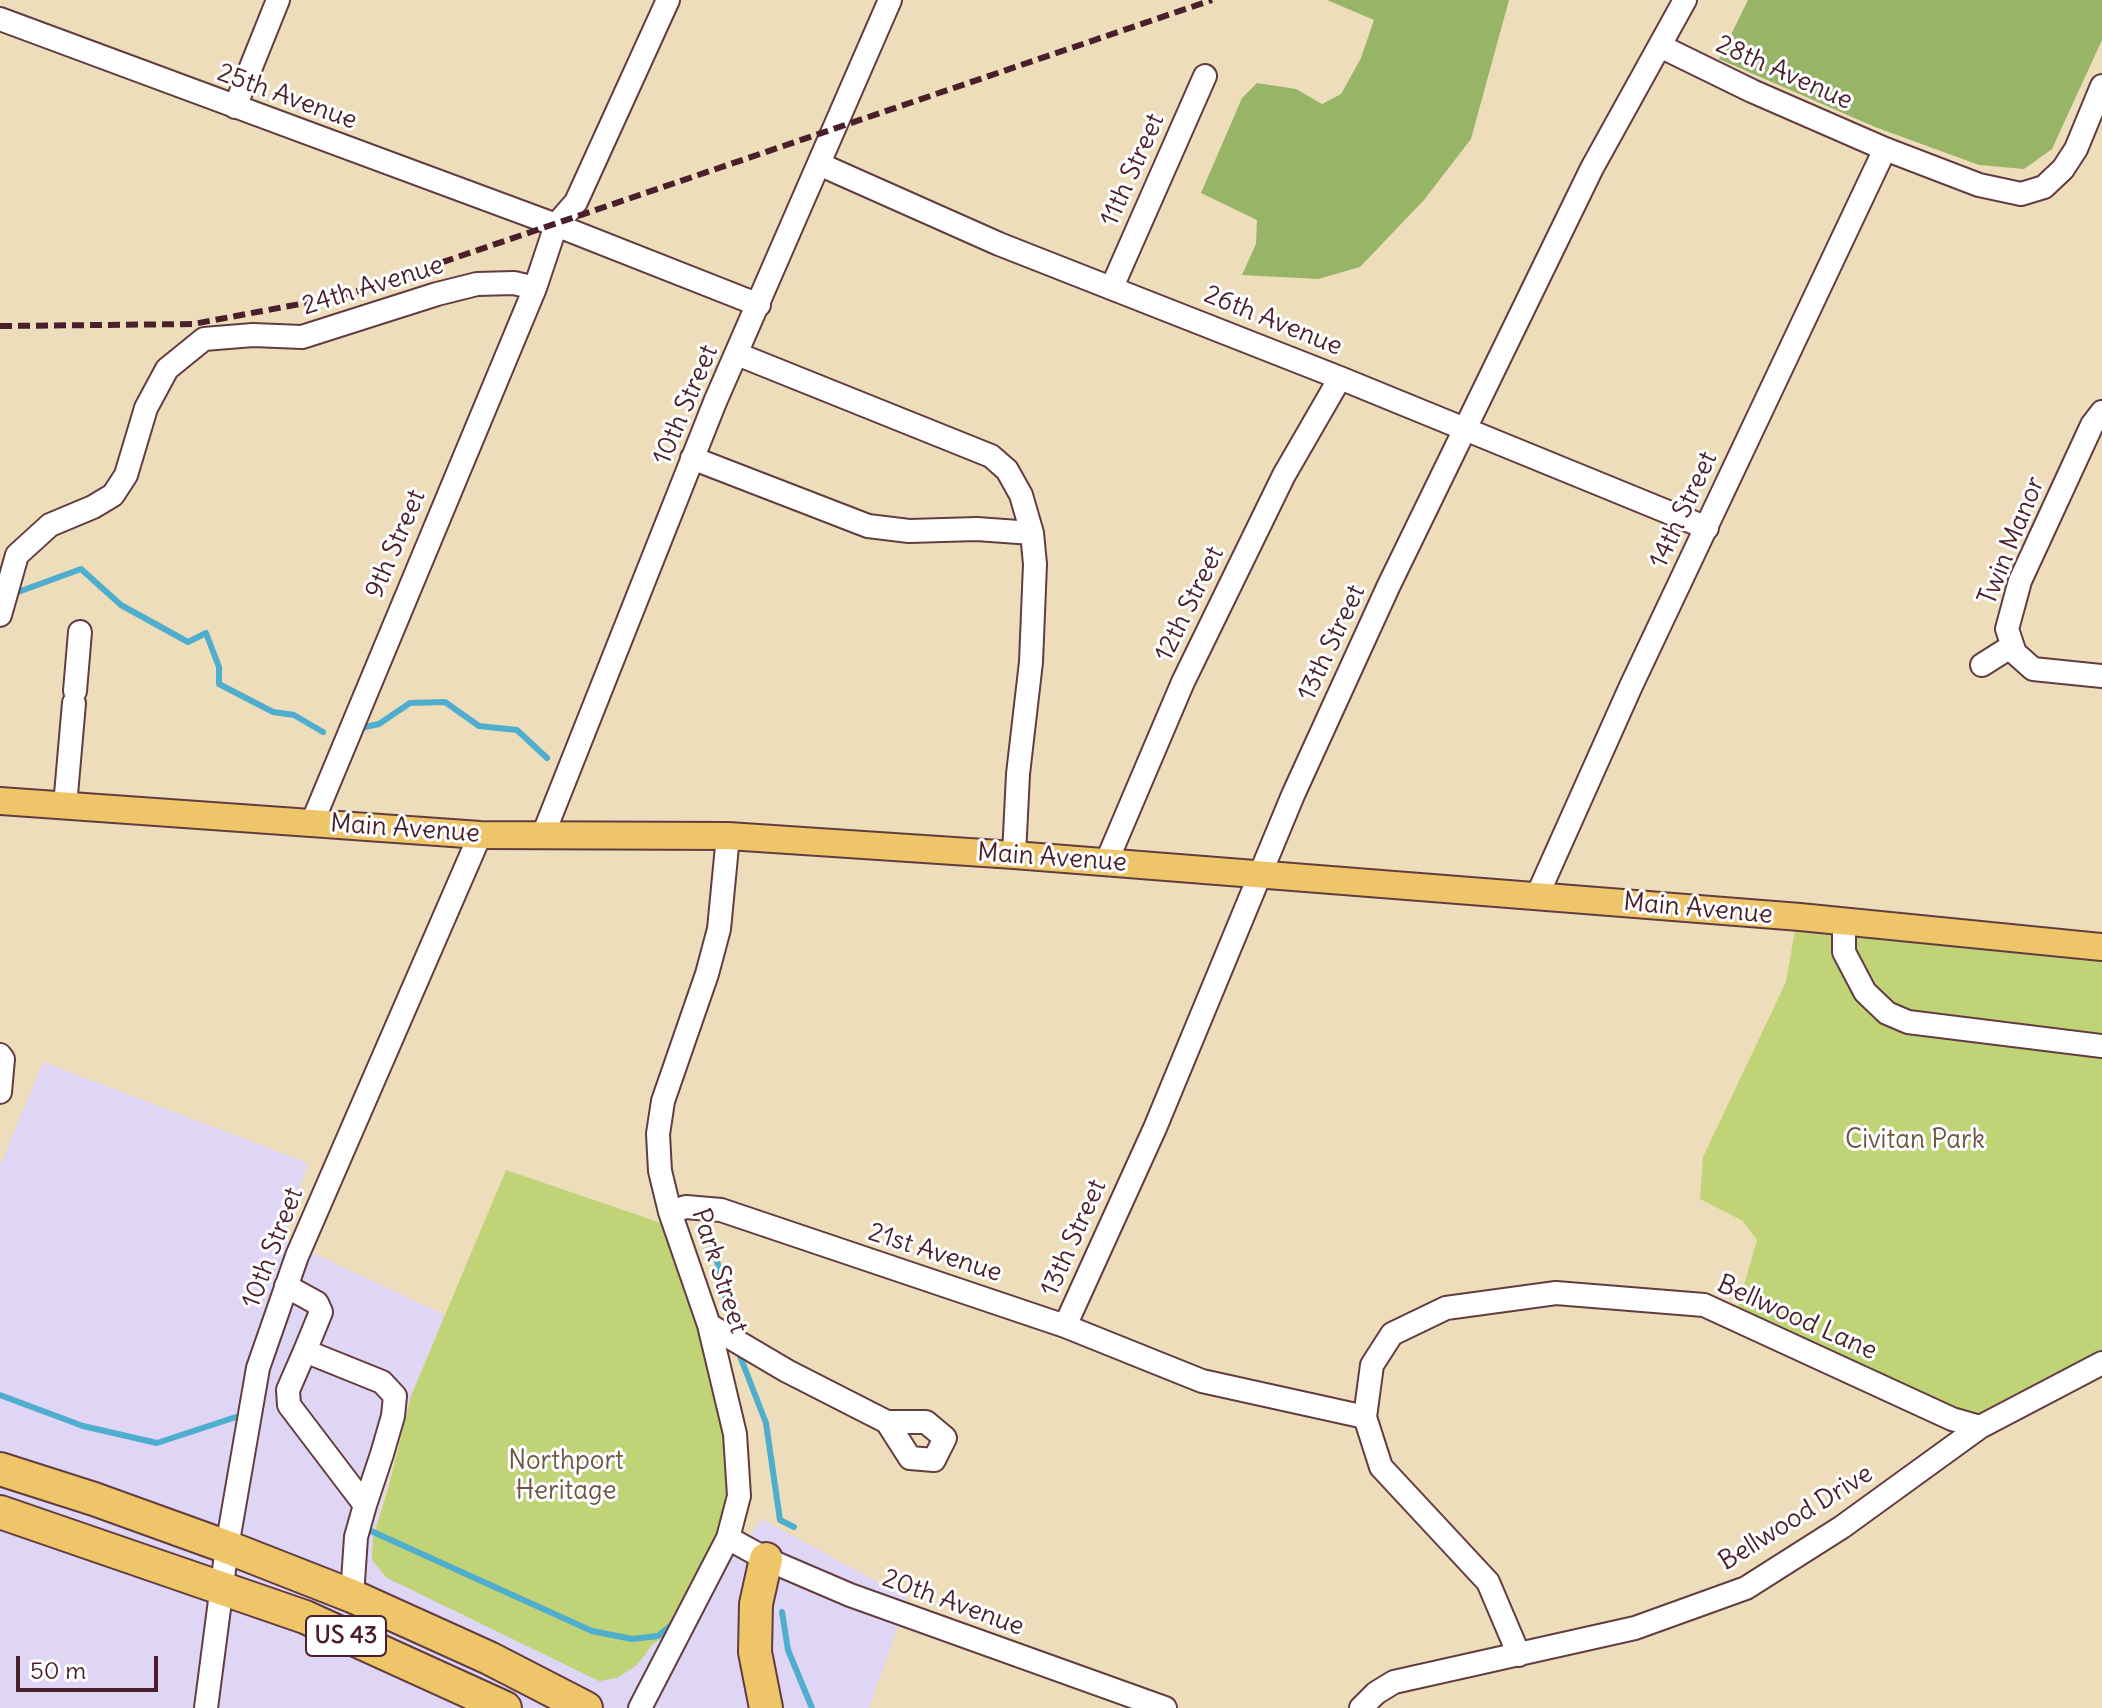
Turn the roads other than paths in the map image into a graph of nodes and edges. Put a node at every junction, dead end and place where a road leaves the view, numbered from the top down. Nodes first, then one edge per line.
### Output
1 (278, 0) edge
2 (668, 0) edge
3 (890, 0) edge
4 (1685, 0) edge
5 (0, 19) edge
6 (1660, 46) junction
7 (1205, 76) dead end
8 (2102, 86) edge
9 (235, 107) junction
10 (1885, 149) junction
11 (819, 164) junction
12 (556, 225) junction
13 (1112, 287) junction
14 (535, 288) junction
15 (759, 305) junction
16 (737, 354) junction
17 (1340, 378) junction
18 (2102, 412) edge
19 (1464, 431) junction
20 (692, 458) junction
21 (1707, 528) junction
22 (1032, 533) junction
23 (0, 615) edge
24 (80, 632) dead end
25 (2012, 646) junction
26 (1982, 665) dead end
27 (2102, 676) edge
28 (0, 801) edge
29 (65, 806) junction
30 (312, 823) junction
31 (480, 835) junction
32 (543, 835) junction
33 (728, 836) junction
34 (1014, 855) junction
35 (1106, 863) junction
36 (1260, 875) junction
37 (1537, 896) junction
38 (1844, 921) junction
39 (2102, 947) edge
40 (2102, 1046) edge
41 (0, 1055) edge
42 (0, 1092) edge
43 (670, 1212) junction
44 (286, 1286) junction
45 (709, 1325) junction
46 (1065, 1326) junction
47 (305, 1351) junction
48 (2102, 1363) edge
49 (254, 1387) junction
50 (288, 1396) junction
51 (1365, 1417) junction
52 (887, 1422) dead end
53 (1980, 1427) junction
54 (0, 1469) edge
55 (365, 1505) junction
56 (0, 1512) edge
57 (728, 1538) junction
58 (227, 1547) junction
59 (766, 1559) junction
60 (222, 1588) junction
61 (352, 1596) junction
62 (1519, 1655) junction
63 (206, 1708) edge
64 (505, 1708) edge
65 (586, 1708) edge
66 (640, 1708) edge
67 (766, 1708) edge
68 (1165, 1708) edge
69 (1361, 1708) edge

1 - 9 street
2 - 12 street
3 - 11 street, 10th Street
4 - 6 street, 13th Street
5 - 9 street, 25th Avenue
6 - 10 street, 28th Avenue
6 - 19 street, 13th Street
7 - 13 street, 11th Street
8 - 10 street, 28th Avenue
9 - 12 street, 25th Avenue
10 - 21 street, 14th Street
11 - 13 street, 26th Avenue
11 - 15 street, 10th Street
12 - 14 street
12 - 15 street, 25th Avenue
13 - 17 street, 26th Avenue
14 - 23 street, 24th Avenue
14 - 30 street, 9th Street
15 - 16 street, 10th Street
16 - 20 street, 10th Street
16 - 22 street
17 - 19 street, 26th Avenue
17 - 35 street, 12th Street
18 - 25 street, Twin Manor
19 - 21 street, 26th Avenue
19 - 36 street, 13th Street
20 - 22 street
20 - 32 street, 10th Street
21 - 37 street, 14th Street
22 - 34 street
24 - 29 street
25 - 26 street
25 - 27 street, Twin Manor
28 - 29 main road, Main Avenue
29 - 30 main road, Main Avenue
30 - 31 main road, Main Avenue
31 - 32 main road, Main Avenue
31 - 44 street, 10th Street
32 - 33 main road, Main Avenue
33 - 34 main road, Main Avenue
33 - 43 street, Park Street
34 - 35 main road, Main Avenue
35 - 36 main road, Main Avenue
36 - 37 main road, Main Avenue
36 - 46 street, 13th Street
37 - 38 main road, Main Avenue
38 - 39 main road, Main Avenue
38 - 40 street
41 - 42 street
43 - 45 street, Park Street
43 - 46 street, 21st Avenue
44 - 47 street
44 - 49 street, 10th Street
45 - 52 street
45 - 57 street, Park Street
46 - 51 street, 21st Avenue
47 - 50 street
47 - 55 street
48 - 53 street, Bellwood Drive
49 - 50 street
49 - 58 street, 10th Street
50 - 55 street
51 - 53 street, Bellwood Lane
51 - 62 street, Bellwood Lane
53 - 62 street, Bellwood Drive
54 - 58 highway, US 43
55 - 61 street
56 - 60 highway, US 43
57 - 59 street, 20th Avenue
57 - 66 street, Park Street
58 - 60 street, 10th Street
58 - 61 highway, US 43
59 - 67 highway
59 - 68 street, 20th Avenue
60 - 63 street, 10th Street
60 - 64 highway, US 43
61 - 65 highway, US 43
62 - 69 street, Bellwood Drive

